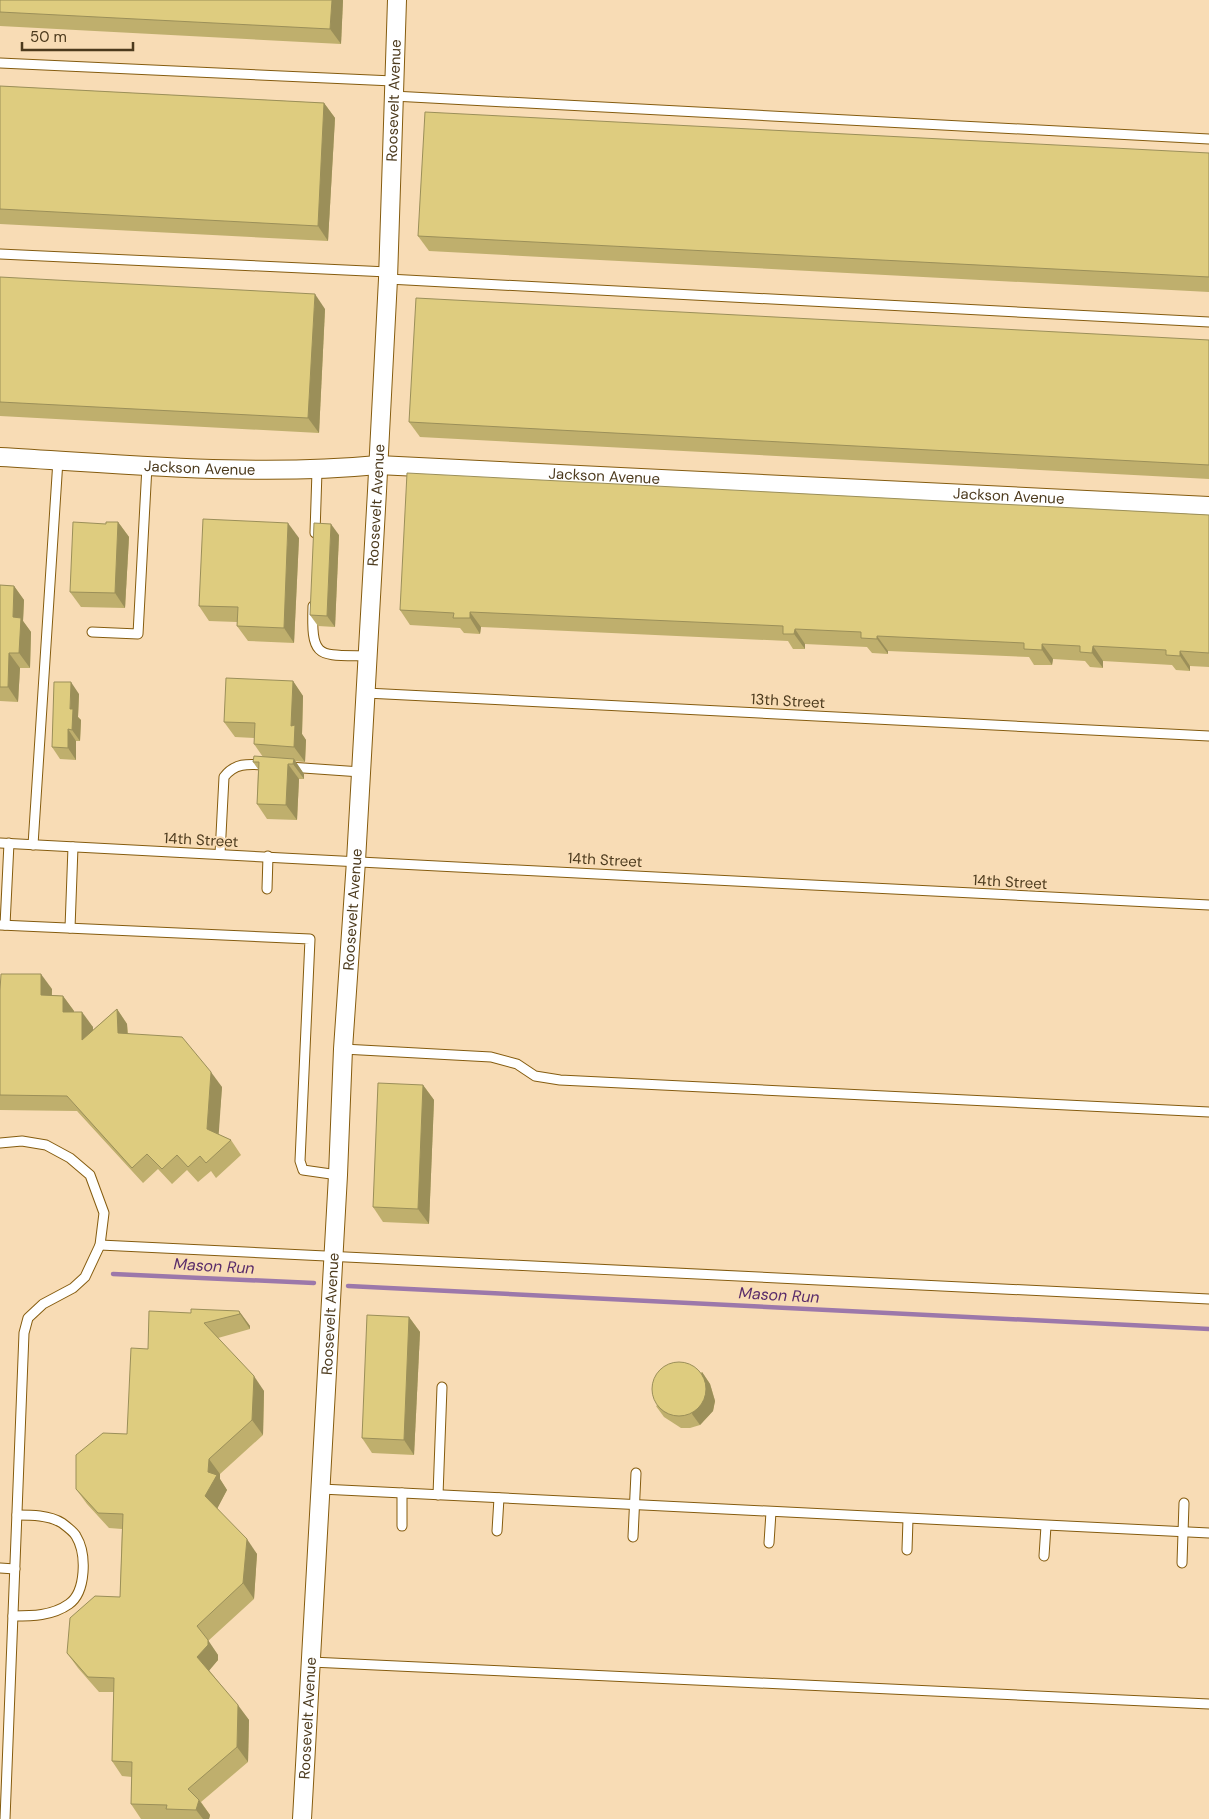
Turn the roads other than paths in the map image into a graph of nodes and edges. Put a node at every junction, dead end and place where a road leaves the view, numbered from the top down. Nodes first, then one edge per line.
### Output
1 (397, 0) edge
2 (0, 63) edge
3 (393, 89) junction
4 (1209, 139) edge
5 (0, 254) edge
6 (388, 275) junction
7 (1209, 322) edge
8 (0, 457) edge
9 (58, 460) junction
10 (378, 465) junction
11 (147, 466) junction
12 (317, 471) junction
13 (1209, 506) edge
14 (314, 544) edge
15 (313, 592) edge
16 (92, 632) dead end
17 (368, 656) junction
18 (366, 693) junction
19 (1209, 736) edge
20 (361, 772) junction
21 (4, 843) edge
22 (33, 845) junction
23 (72, 847) junction
24 (220, 854) junction
25 (268, 856) junction
26 (356, 861) junction
27 (266, 889) dead end
28 (1209, 905) edge
29 (2, 925) edge
30 (70, 928) junction
31 (343, 1048) junction
32 (1209, 1112) edge
33 (0, 1144) edge
34 (338, 1175) junction
35 (100, 1245) junction
36 (332, 1255) junction
37 (1209, 1299) edge
38 (442, 1386) dead end
39 (636, 1473) dead end
40 (321, 1489) junction
41 (402, 1493) junction
42 (438, 1495) junction
43 (499, 1498) junction
44 (1184, 1503) dead end
45 (635, 1505) junction
46 (771, 1512) junction
47 (17, 1515) junction
48 (908, 1519) junction
49 (402, 1526) dead end
50 (1046, 1526) junction
51 (497, 1531) dead end
52 (1183, 1532) junction
53 (1209, 1533) edge
54 (633, 1537) dead end
55 (769, 1543) dead end
56 (907, 1550) dead end
57 (1044, 1556) dead end
58 (1182, 1563) dead end
59 (0, 1568) edge
60 (15, 1569) junction
61 (13, 1616) junction
62 (311, 1662) junction
63 (1209, 1704) edge
64 (5, 1819) edge
65 (302, 1819) edge

1 - 3 street, Roosevelt Avenue
2 - 3 lane
3 - 4 lane
3 - 6 street, Roosevelt Avenue
5 - 6 lane
6 - 7 lane
6 - 10 street, Roosevelt Avenue
8 - 9 street, Jackson Avenue
9 - 11 street, Jackson Avenue
9 - 22 lane
10 - 12 street, Jackson Avenue
10 - 13 street, Jackson Avenue
10 - 17 street, Roosevelt Avenue
11 - 12 street, Jackson Avenue
11 - 16 lane
12 - 14 lane
15 - 17 lane
17 - 18 street, Roosevelt Avenue
18 - 19 lane, 13th Street
18 - 20 street, Roosevelt Avenue
20 - 24 lane
20 - 26 street, Roosevelt Avenue
21 - 22 lane, 14th Street
21 - 29 lane
22 - 23 lane, 14th Street
23 - 24 lane, 14th Street
23 - 30 lane
24 - 25 lane, 14th Street
25 - 26 lane, 14th Street
25 - 27 lane
26 - 28 lane, 14th Street
26 - 31 street, Roosevelt Avenue
29 - 30 lane
30 - 34 lane
31 - 32 lane
31 - 34 street, Roosevelt Avenue
33 - 35 lane
34 - 36 street, Roosevelt Avenue
35 - 36 lane
35 - 47 lane
36 - 37 lane
36 - 40 street, Roosevelt Avenue
38 - 42 lane
39 - 45 lane
40 - 41 lane
40 - 62 street, Roosevelt Avenue
41 - 42 lane
41 - 49 lane
42 - 43 lane
43 - 45 lane
43 - 51 lane
44 - 52 lane
45 - 46 lane
45 - 54 lane
46 - 48 lane
46 - 55 lane
47 - 60 lane
47 - 61 lane
48 - 50 lane
48 - 56 lane
50 - 52 lane
50 - 57 lane
52 - 53 lane
52 - 58 lane
59 - 60 lane
60 - 61 lane
61 - 64 lane
62 - 63 lane
62 - 65 street, Roosevelt Avenue

